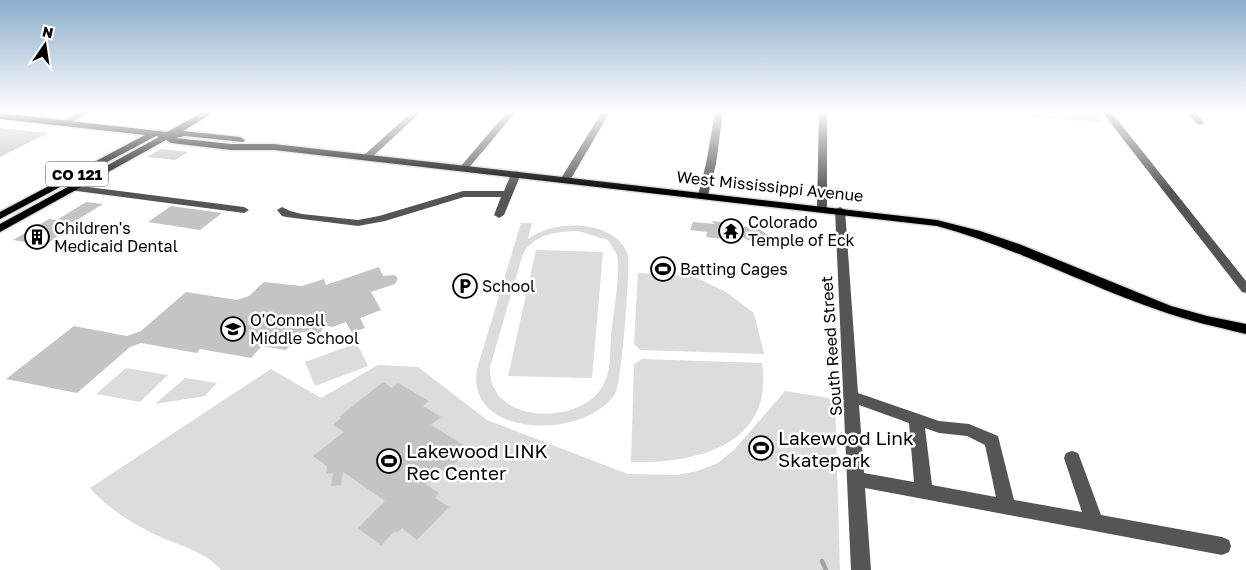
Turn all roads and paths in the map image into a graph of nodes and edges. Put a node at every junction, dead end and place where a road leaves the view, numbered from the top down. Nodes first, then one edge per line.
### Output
1 (146, 139) edge
2 (163, 139) edge
3 (171, 139) edge
4 (387, 139) edge
5 (489, 139) edge
6 (590, 139) edge
7 (715, 139) edge
8 (822, 139) edge
9 (1127, 139) edge
10 (367, 157) junction
11 (464, 168) junction
12 (516, 174) junction
13 (565, 180) junction
14 (73, 188) junction
15 (508, 194) junction
16 (703, 195) junction
17 (822, 208) junction
18 (244, 210) dead end
19 (282, 210) dead end
20 (840, 210) junction
21 (499, 215) dead end
22 (0, 216) edge
23 (0, 230) edge
24 (1246, 289) edge
25 (1246, 329) edge
26 (852, 397) junction
27 (916, 419) junction
28 (1072, 458) dead end
29 (857, 479) junction
30 (924, 492) junction
31 (1007, 506) junction
32 (1094, 522) junction
33 (1222, 546) dead end
34 (861, 570) edge

1 - 22 main road, CO 121
2 - 14 main road, CO 121
3 - 10 main road, West Mississippi Avenue
4 - 10 street
5 - 11 street
6 - 13 street
7 - 16 street
8 - 17 street
9 - 24 street
10 - 11 main road, West Mississippi Avenue
11 - 12 main road, West Mississippi Avenue
12 - 13 main road, West Mississippi Avenue
12 - 15 street
13 - 16 main road, West Mississippi Avenue
14 - 18 street
14 - 23 main road, CO 121
15 - 19 street
15 - 21 street
16 - 17 main road, West Mississippi Avenue
17 - 20 main road, West Mississippi Avenue
20 - 25 main road, West Mississippi Avenue
20 - 26 street, South Reed Street
26 - 27 street
26 - 29 street, South Reed Street
27 - 30 street
27 - 31 street
28 - 32 street
29 - 30 street
29 - 34 street, South Reed Street
30 - 31 street
31 - 32 street
32 - 33 street

